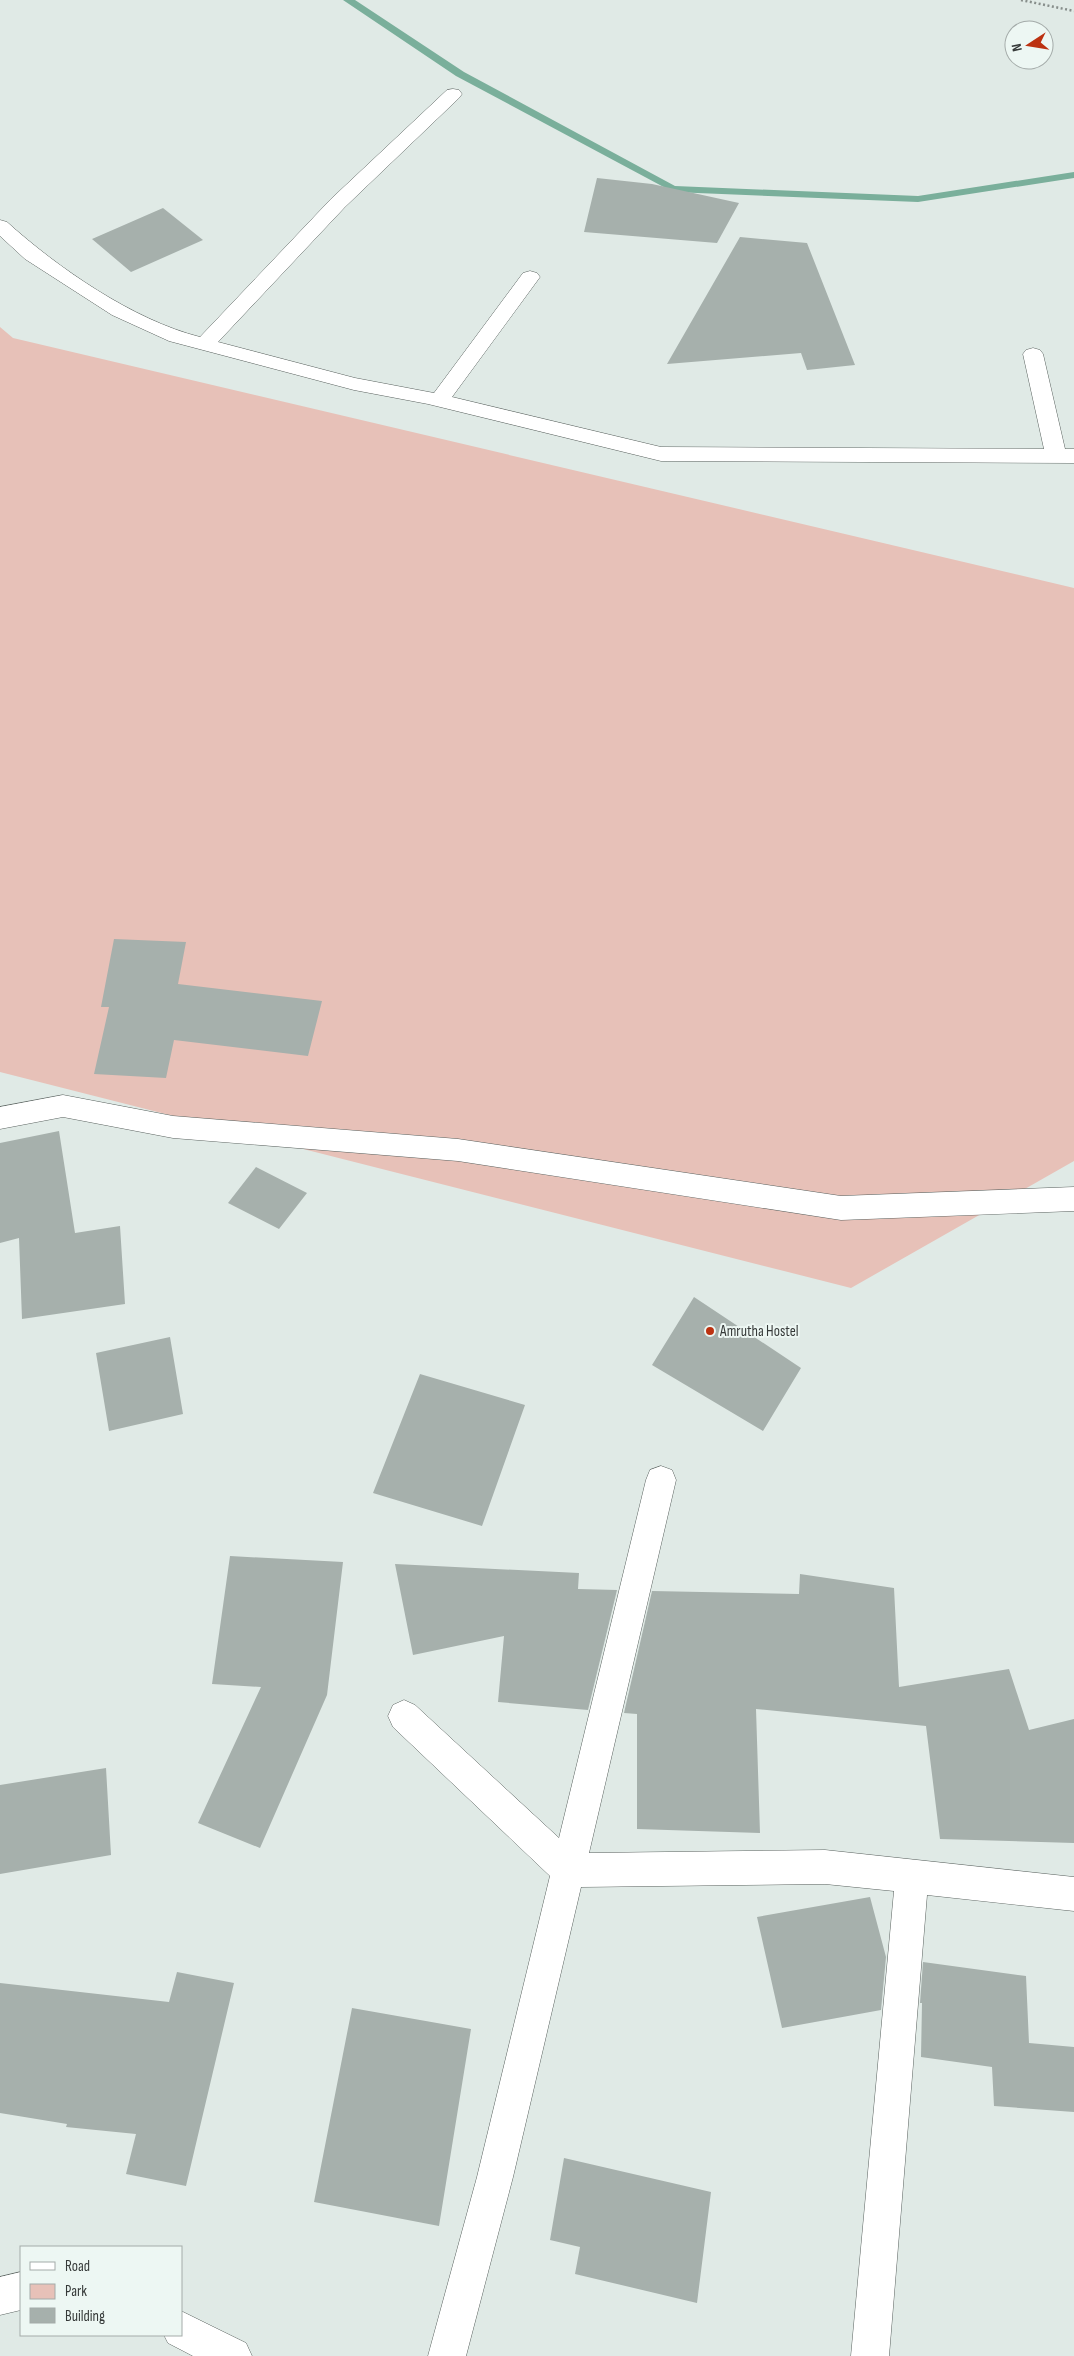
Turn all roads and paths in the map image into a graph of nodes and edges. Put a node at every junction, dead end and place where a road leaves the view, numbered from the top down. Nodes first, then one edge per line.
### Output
1 (1021, 0) edge
2 (1074, 11) edge
3 (453, 94) dead end
4 (0, 226) edge
5 (530, 278) dead end
6 (204, 345) junction
7 (1033, 354) dead end
8 (439, 401) junction
9 (1065, 456) edge
10 (0, 1118) edge
11 (1074, 1200) edge
12 (661, 1480) dead end
13 (404, 1716) dead end
14 (568, 1870) junction
15 (912, 1877) junction
16 (1074, 1894) edge
17 (20, 2291) edge
18 (0, 2296) edge
19 (182, 2330) edge
20 (233, 2356) edge
21 (447, 2356) edge
22 (870, 2356) edge

1 - 2 path
3 - 6 street
4 - 6 street
5 - 8 street
6 - 8 street
7 - 9 street
8 - 9 street
10 - 11 street
12 - 14 street
13 - 14 street
14 - 15 street
14 - 21 street
15 - 16 street
15 - 22 street
17 - 18 street
19 - 20 street

